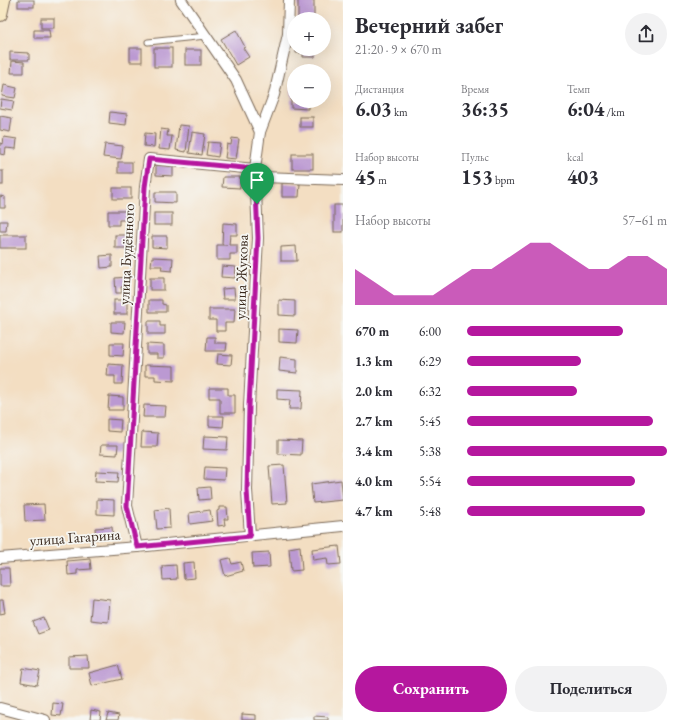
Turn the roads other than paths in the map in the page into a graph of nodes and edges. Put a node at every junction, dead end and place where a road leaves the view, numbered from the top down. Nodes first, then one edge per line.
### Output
1 (2, 0) edge
2 (181, 0) edge
3 (289, 0) edge
4 (0, 14) edge
5 (206, 36) junction
6 (148, 42) dead end
7 (260, 132) junction
8 (255, 169) junction
9 (343, 180) edge
10 (343, 526) edge
11 (250, 536) junction
12 (137, 547) junction
13 (0, 558) edge
14 (0, 708) edge
15 (45, 720) edge

1 - 4 main road
2 - 5 street
3 - 7 street, улица Жукова
5 - 6 lane
5 - 7 street
7 - 8 street, улица Жукова
8 - 9 street, улица Будённого
8 - 11 street, улица Жукова
8 - 12 street, улица Будённого
10 - 11 street, улица Гагарина
11 - 12 street, улица Гагарина
12 - 13 street, улица Гагарина
14 - 15 street

